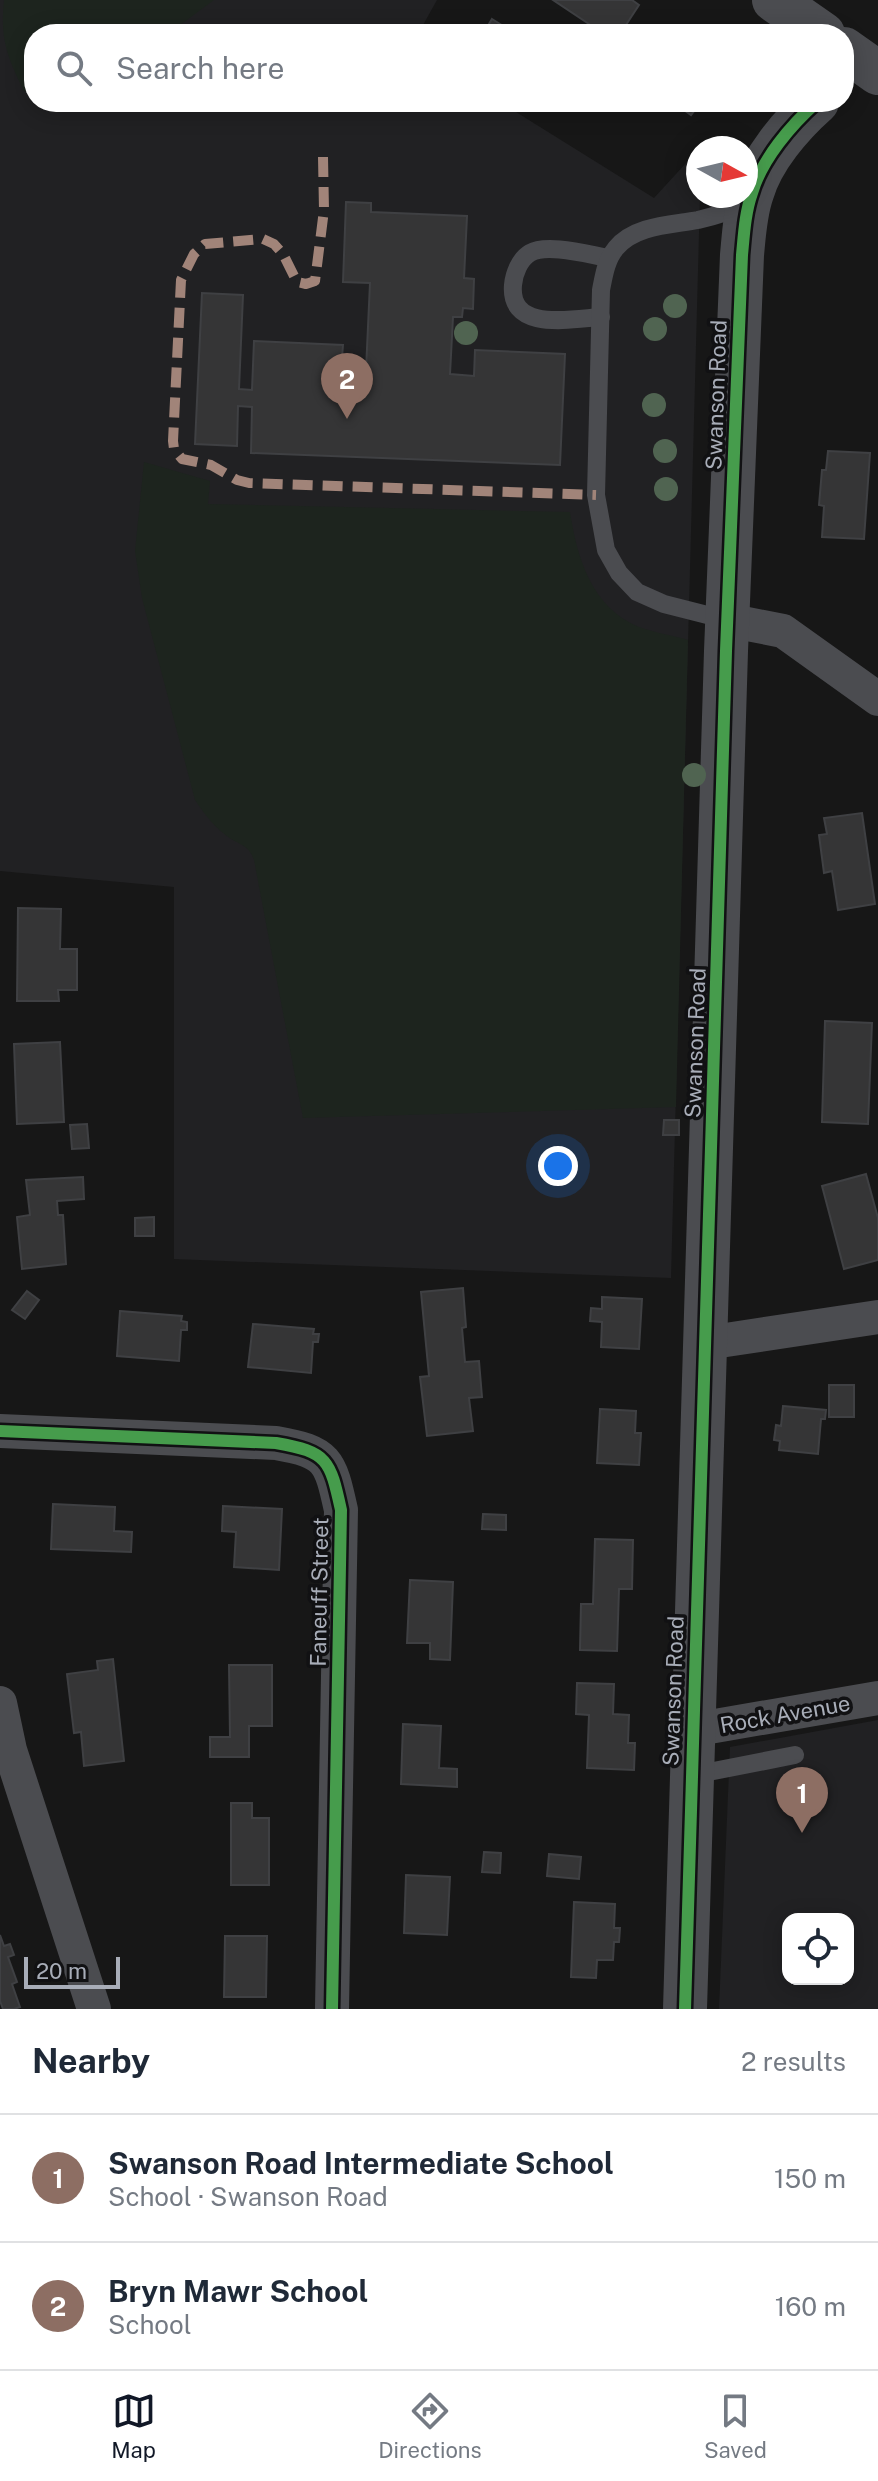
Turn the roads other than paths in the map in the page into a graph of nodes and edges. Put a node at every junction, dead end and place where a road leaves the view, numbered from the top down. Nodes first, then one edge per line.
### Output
1 (774, 0) edge
2 (809, 24) edge
3 (808, 112) edge
4 (758, 182) edge
5 (738, 208) edge
6 (748, 208) edge
7 (609, 258) junction
8 (601, 317) junction
9 (727, 620) junction
10 (878, 699) edge
11 (878, 1317) edge
12 (706, 1343) junction
13 (0, 1431) edge
14 (878, 1698) edge
15 (0, 1703) edge
16 (692, 1730) junction
17 (795, 1755) dead end
18 (690, 1775) junction
19 (94, 2009) edge
20 (332, 2009) edge
21 (685, 2009) edge

1 - 2 street
3 - 4 street, Swanson Road
5 - 7 lane
6 - 9 street, Swanson Road
7 - 8 lane
7 - 8 lane
8 - 9 lane
9 - 10 street
9 - 12 street, Swanson Road
11 - 12 street
12 - 16 street, Swanson Road
13 - 20 street, Faneuff Street
14 - 16 street, Rock Avenue
15 - 19 street
16 - 18 street, Swanson Road
17 - 18 lane
18 - 21 street, Swanson Road

